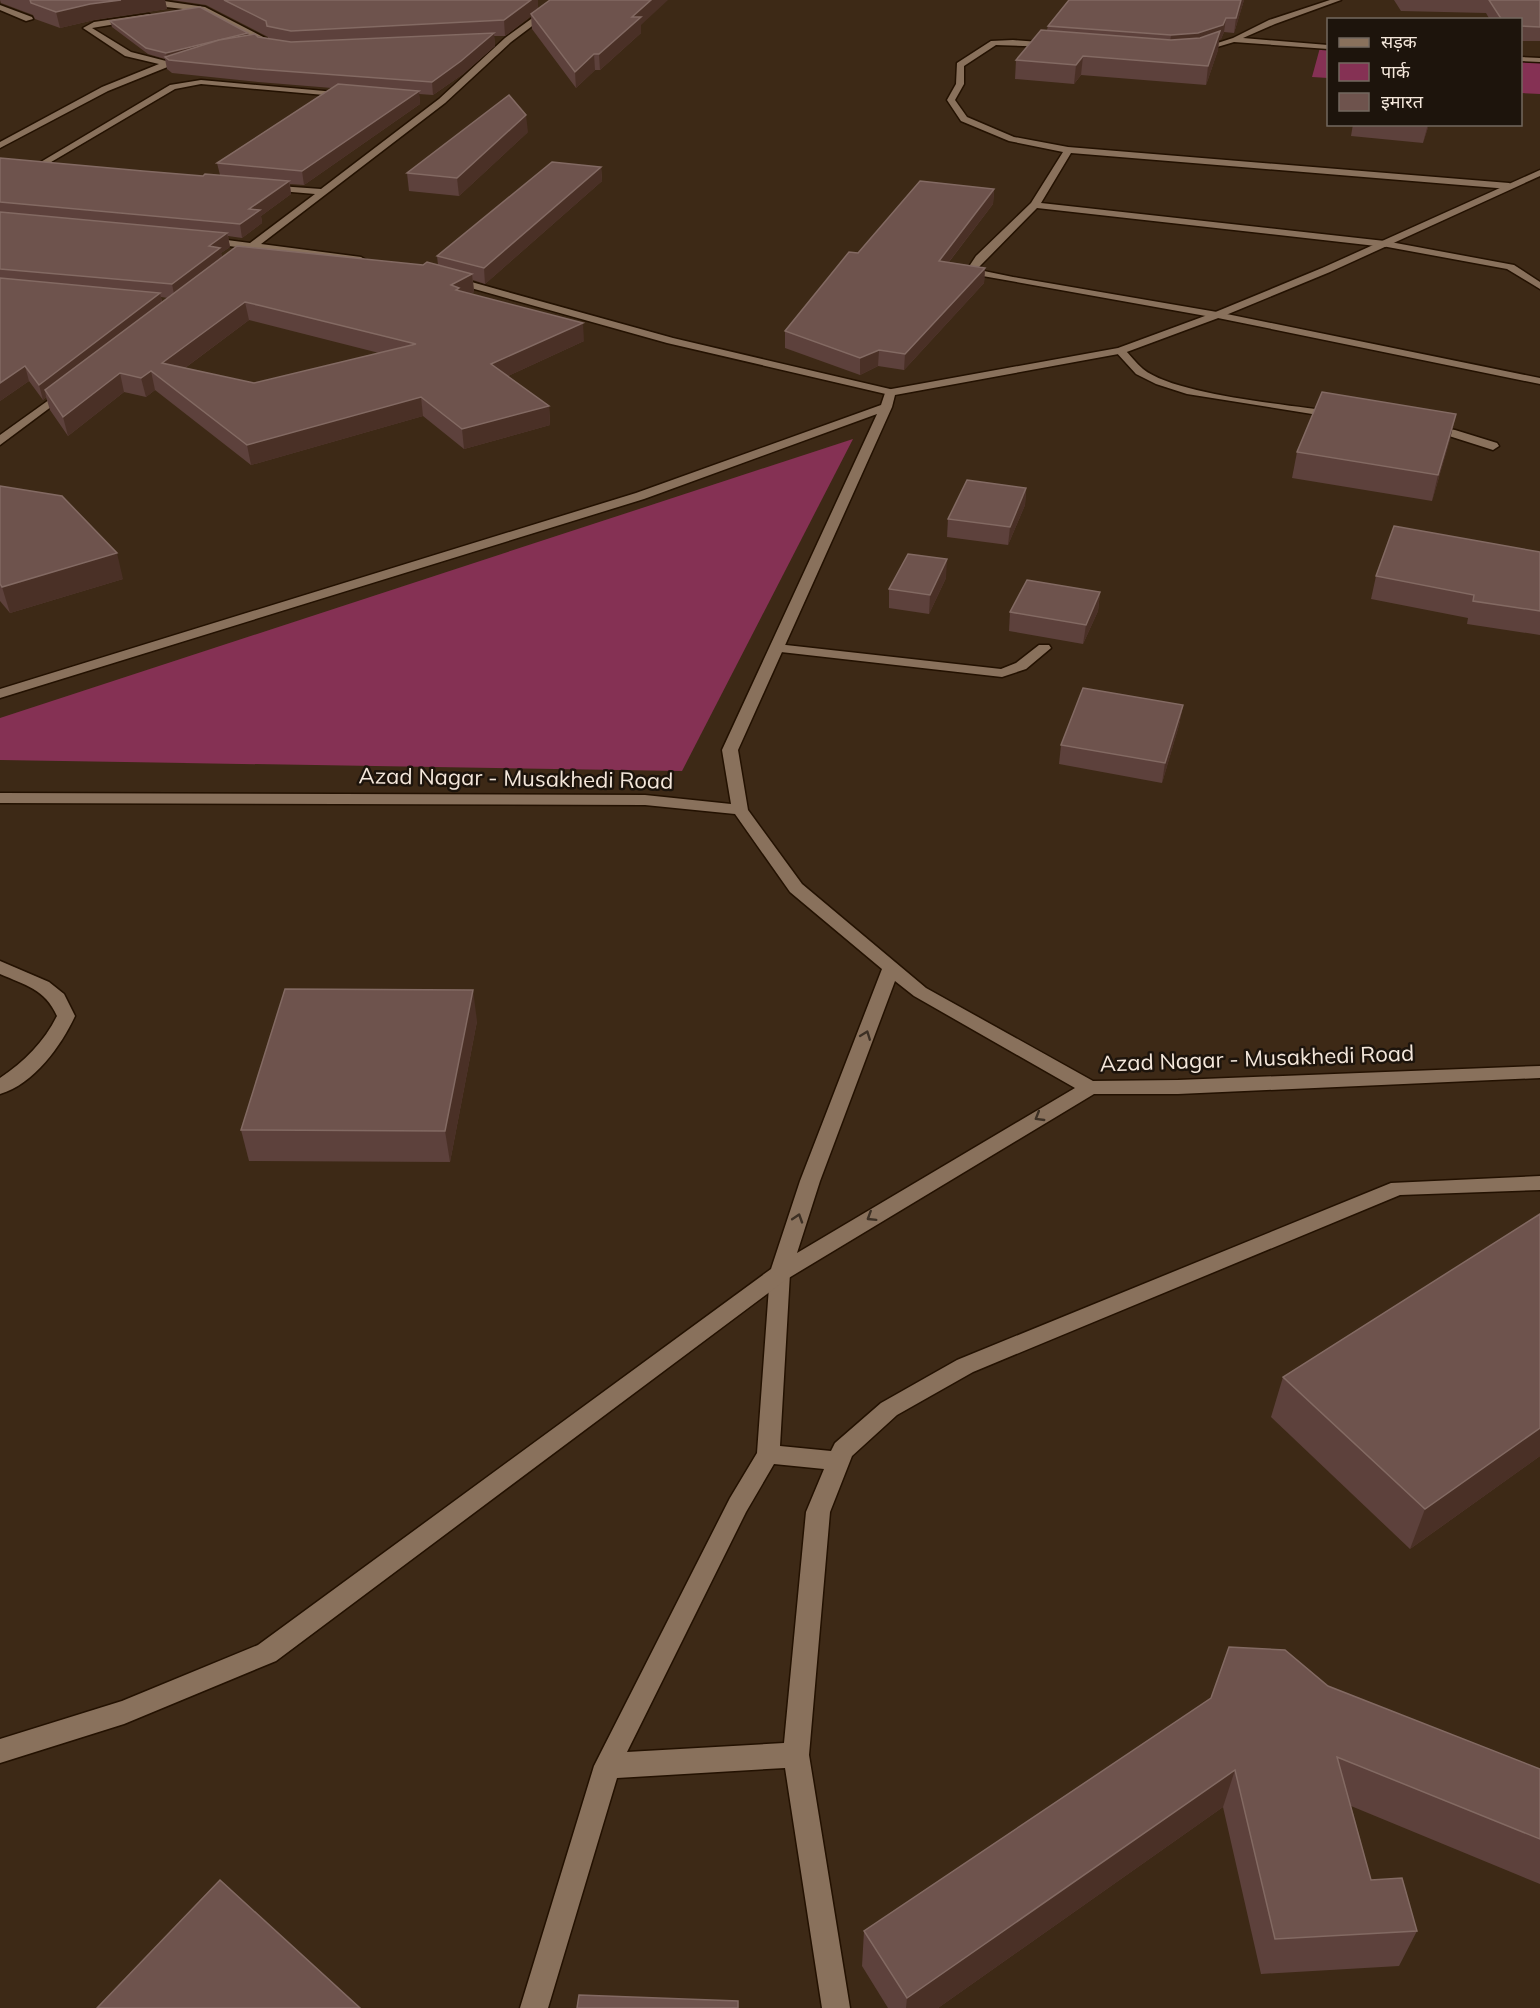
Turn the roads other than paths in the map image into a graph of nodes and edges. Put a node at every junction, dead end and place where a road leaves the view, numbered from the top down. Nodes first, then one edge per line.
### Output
1 (161, 0) edge
2 (1337, 0) edge
3 (558, 3) edge
4 (0, 7) edge
5 (202, 9) junction
6 (170, 13) edge
7 (159, 15) edge
8 (29, 19) dead end
9 (496, 40) edge
10 (508, 40) junction
11 (1234, 40) junction
12 (264, 41) junction
13 (246, 44) edge
14 (1057, 45) edge
15 (1327, 46) edge
16 (276, 49) edge
17 (1187, 52) edge
18 (1522, 59) edge
19 (1540, 60) edge
20 (178, 61) edge
21 (167, 64) junction
22 (353, 95) edge
23 (430, 100) edge
24 (442, 101) junction
25 (0, 145) edge
26 (1068, 150) junction
27 (50, 167) edge
28 (1540, 173) edge
29 (1523, 180) junction
30 (1540, 183) edge
31 (253, 185) edge
32 (1509, 186) junction
33 (324, 192) junction
34 (1035, 205) junction
35 (197, 239) edge
36 (255, 244) junction
37 (1385, 244) junction
38 (237, 258) edge
39 (369, 262) edge
40 (438, 276) edge
41 (1540, 286) edge
42 (1217, 315) junction
43 (1120, 351) junction
44 (1540, 381) edge
45 (75, 384) edge
46 (890, 392) junction
47 (886, 407) junction
48 (1345, 416) edge
49 (1416, 428) edge
50 (0, 441) edge
51 (1493, 446) dead end
52 (777, 648) junction
53 (1044, 648) dead end
54 (0, 694) edge
55 (0, 798) edge
56 (740, 810) junction
57 (0, 967) edge
58 (891, 969) junction
59 (1540, 1072) edge
60 (0, 1088) edge
61 (1090, 1088) junction
62 (1540, 1183) edge
63 (780, 1273) junction
64 (768, 1454) junction
65 (839, 1461) junction
66 (0, 1751) edge
67 (796, 1755) junction
68 (607, 1766) junction
69 (534, 2008) edge
70 (836, 2008) edge

1 - 5 street
2 - 11 street
3 - 10 street
4 - 8 street
5 - 6 street
5 - 12 street
7 - 21 street
9 - 10 street
10 - 24 street
11 - 15 street
11 - 17 street
12 - 13 street
12 - 16 street
14 - 26 street
18 - 19 street
20 - 21 street
21 - 25 street
22 - 27 street
23 - 24 street
24 - 33 street
26 - 32 street
26 - 34 street
28 - 29 street
29 - 30 street
29 - 32 street
31 - 33 street
32 - 37 street
33 - 36 street
34 - 37 street
34 - 42 street
35 - 36 street
36 - 38 street
36 - 39 street
37 - 41 street
37 - 42 street
40 - 46 street
42 - 43 street
42 - 44 street
43 - 46 street
43 - 48 street
45 - 50 street
46 - 47 street
47 - 52 street
47 - 54 street
49 - 51 street
52 - 53 street
52 - 56 street
55 - 56 street, Azad Nagar - Musakhedi Road
56 - 58 street, Azad Nagar - Musakhedi Road
57 - 60 street
58 - 61 street, Azad Nagar - Musakhedi Road
63 -> 58 street
59 - 61 street, Azad Nagar - Musakhedi Road
61 -> 63 street
62 - 65 street
63 - 64 street
63 - 66 street
64 - 65 street
64 - 68 street
65 - 67 street
67 - 68 street
67 - 70 street
68 - 69 street

